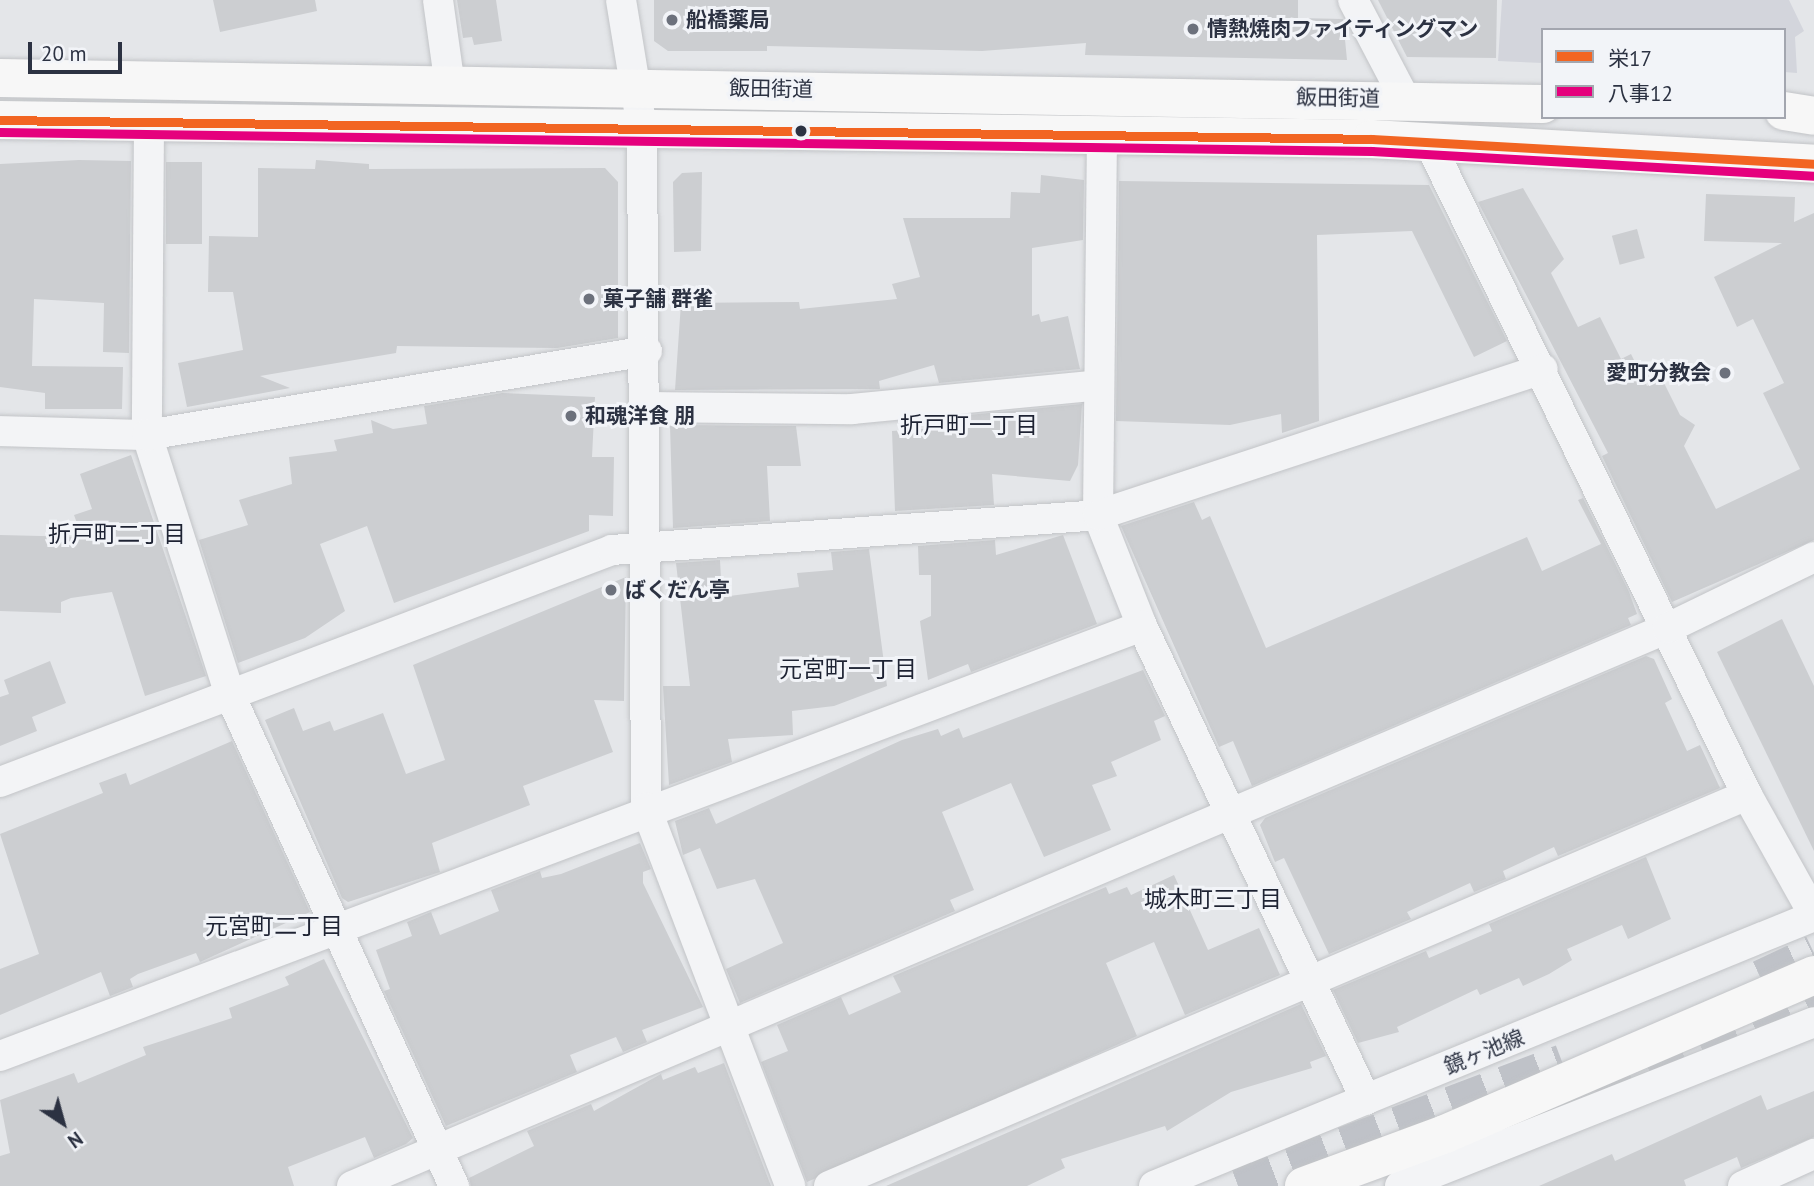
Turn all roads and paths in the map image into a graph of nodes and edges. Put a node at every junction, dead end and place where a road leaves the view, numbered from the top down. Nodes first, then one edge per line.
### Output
1 (438, 0) edge
2 (621, 0) edge
3 (1353, 0) edge
4 (0, 78) edge
5 (450, 87) junction
6 (636, 88) junction
7 (1405, 99) junction
8 (1541, 104) edge
9 (1786, 111) edge
10 (1814, 116) edge
11 (0, 120) edge
12 (149, 123) junction
13 (642, 128) junction
14 (1102, 134) junction
15 (1428, 140) junction
16 (1814, 164) edge
17 (647, 351) junction
18 (1543, 369) junction
19 (1099, 385) junction
20 (645, 407) junction
21 (0, 431) edge
22 (147, 435) junction
23 (1098, 515) junction
24 (647, 543) junction
25 (1814, 557) edge
26 (1142, 626) junction
27 (1668, 628) junction
28 (230, 695) junction
29 (0, 782) edge
30 (1747, 795) junction
31 (646, 808) junction
32 (1231, 815) junction
33 (1814, 916) edge
34 (340, 932) junction
35 (1814, 975) edge
36 (1310, 982) junction
37 (1814, 1022) edge
38 (729, 1027) junction
39 (0, 1056) edge
40 (1366, 1100) junction
41 (440, 1152) junction
42 (1814, 1154) edge
43 (352, 1186) edge
44 (454, 1186) edge
45 (790, 1186) edge
46 (829, 1186) edge
47 (1154, 1186) edge
48 (1304, 1186) edge
49 (1400, 1186) edge
50 (1743, 1186) edge

1 - 5 street
2 - 6 street
3 - 7 street
4 - 5 highway, 飯田街道
5 - 6 highway, 飯田街道
6 - 7 highway, 飯田街道
6 - 13 street
7 - 8 highway, 飯田街道
9 - 10 highway
11 - 12 highway, 飯田街道
12 - 13 highway, 飯田街道
12 - 22 street
13 - 14 highway, 飯田街道
13 - 17 street
14 - 15 highway, 飯田街道
14 - 19 street
15 - 16 highway, 飯田街道
15 - 18 street
17 - 20 street
17 - 22 street
18 - 23 street
18 - 27 street
19 - 20 street
19 - 23 street
20 - 24 street
21 - 22 street
22 - 28 street
23 - 24 street
23 - 26 street
24 - 28 street
24 - 31 street
25 - 27 street
26 - 31 street
26 - 32 street
27 - 30 street
27 - 32 street
28 - 29 street
28 - 34 street
30 - 33 street
30 - 36 street
31 - 34 street
31 - 38 street
32 - 36 street
32 - 38 street
33 - 40 street, 鏡ヶ池線
34 - 39 street
34 - 41 street
35 - 48 highway
36 - 40 street
36 - 46 street
37 - 49 street
38 - 41 street
38 - 45 street
40 - 47 street, 鏡ヶ池線
41 - 43 street
41 - 44 street
42 - 50 street

